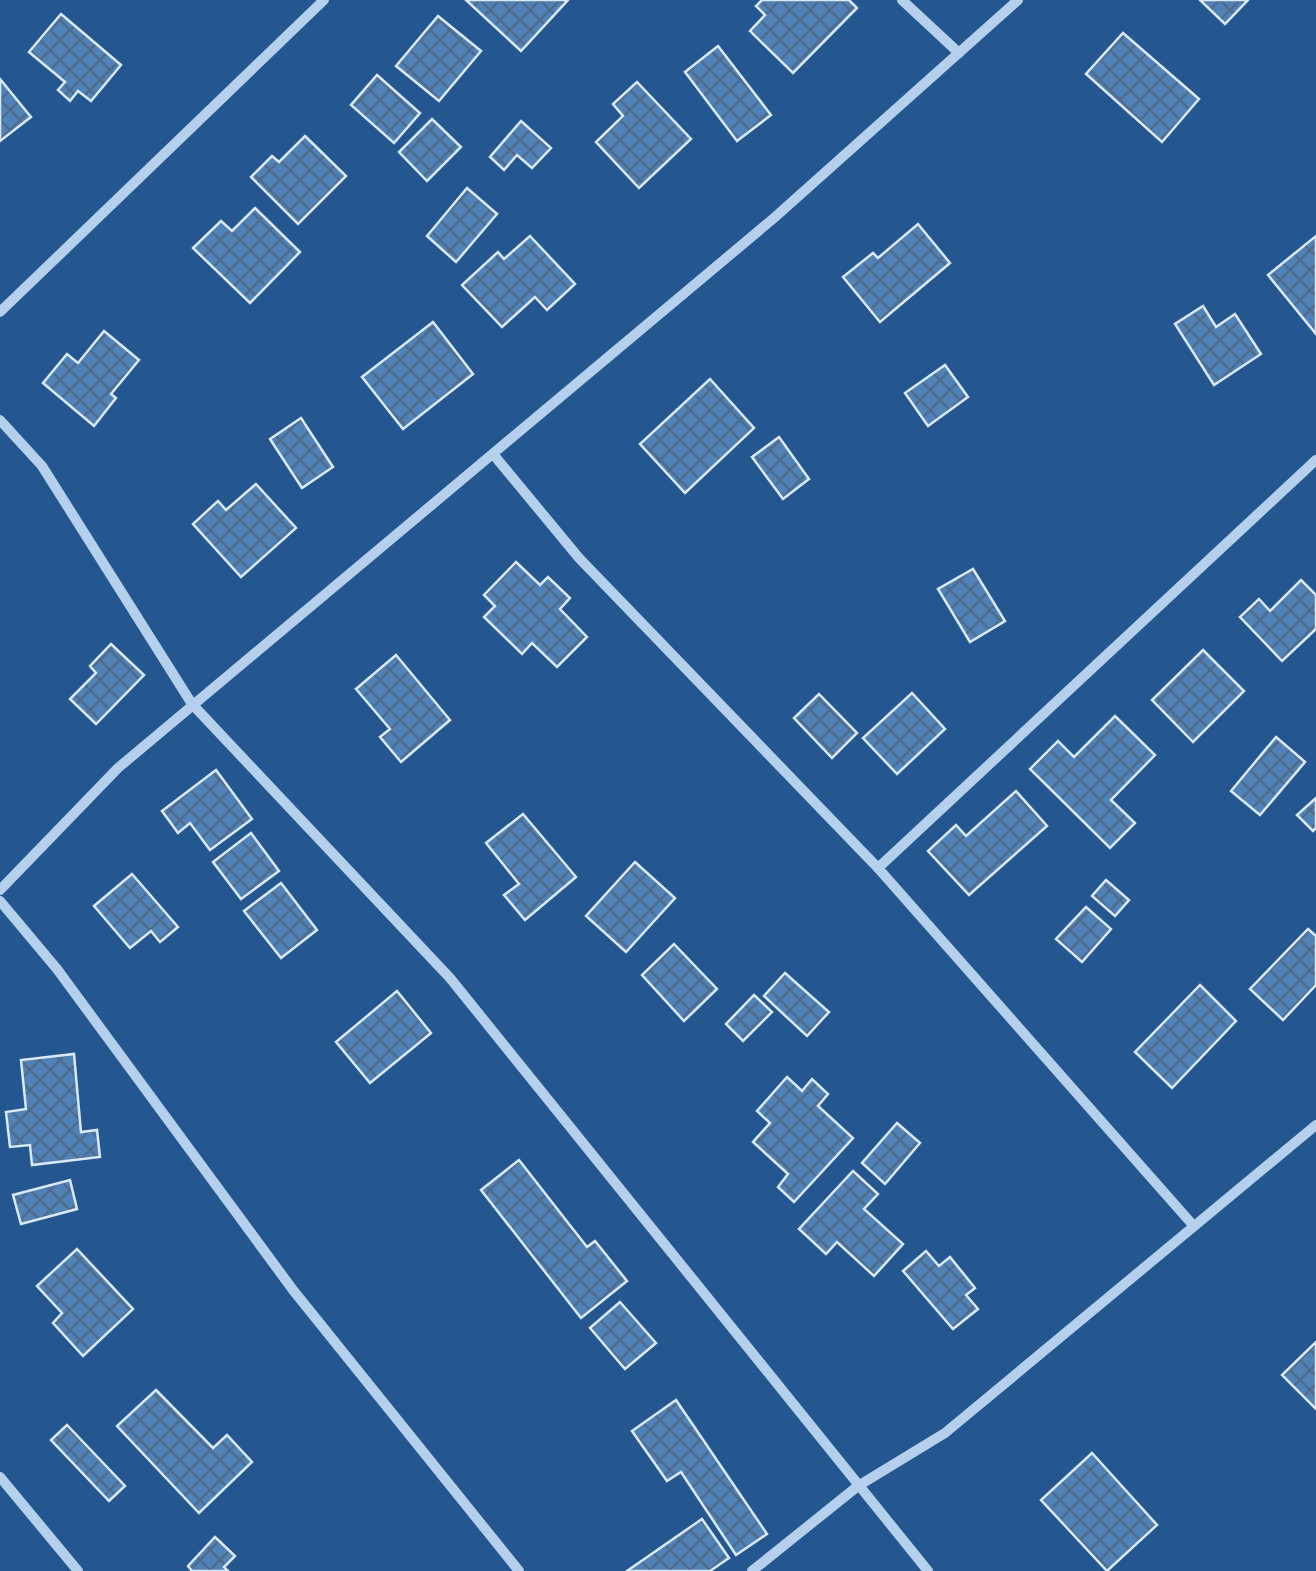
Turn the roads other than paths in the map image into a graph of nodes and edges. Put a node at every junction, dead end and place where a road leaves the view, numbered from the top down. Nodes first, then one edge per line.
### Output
1 (324, 0) edge
2 (902, 0) edge
3 (1018, 0) edge
4 (958, 53) junction
5 (0, 312) edge
6 (0, 420) edge
7 (493, 454) junction
8 (1316, 460) edge
9 (192, 704) junction
10 (878, 868) junction
11 (0, 890) edge
12 (0, 901) edge
13 (1316, 1125) edge
14 (1192, 1224) junction
15 (0, 1477) edge
16 (858, 1486) junction
17 (78, 1571) edge
18 (519, 1571) edge
19 (752, 1571) edge
20 (928, 1571) edge

1 - 5 street
2 - 4 street
3 - 4 street
4 - 7 street
6 - 9 street
7 - 9 street
7 - 10 street
8 - 10 street
9 - 11 street
9 - 16 street
10 - 14 street
12 - 18 street
13 - 14 street
14 - 16 street
15 - 17 street
16 - 19 street
16 - 20 street

